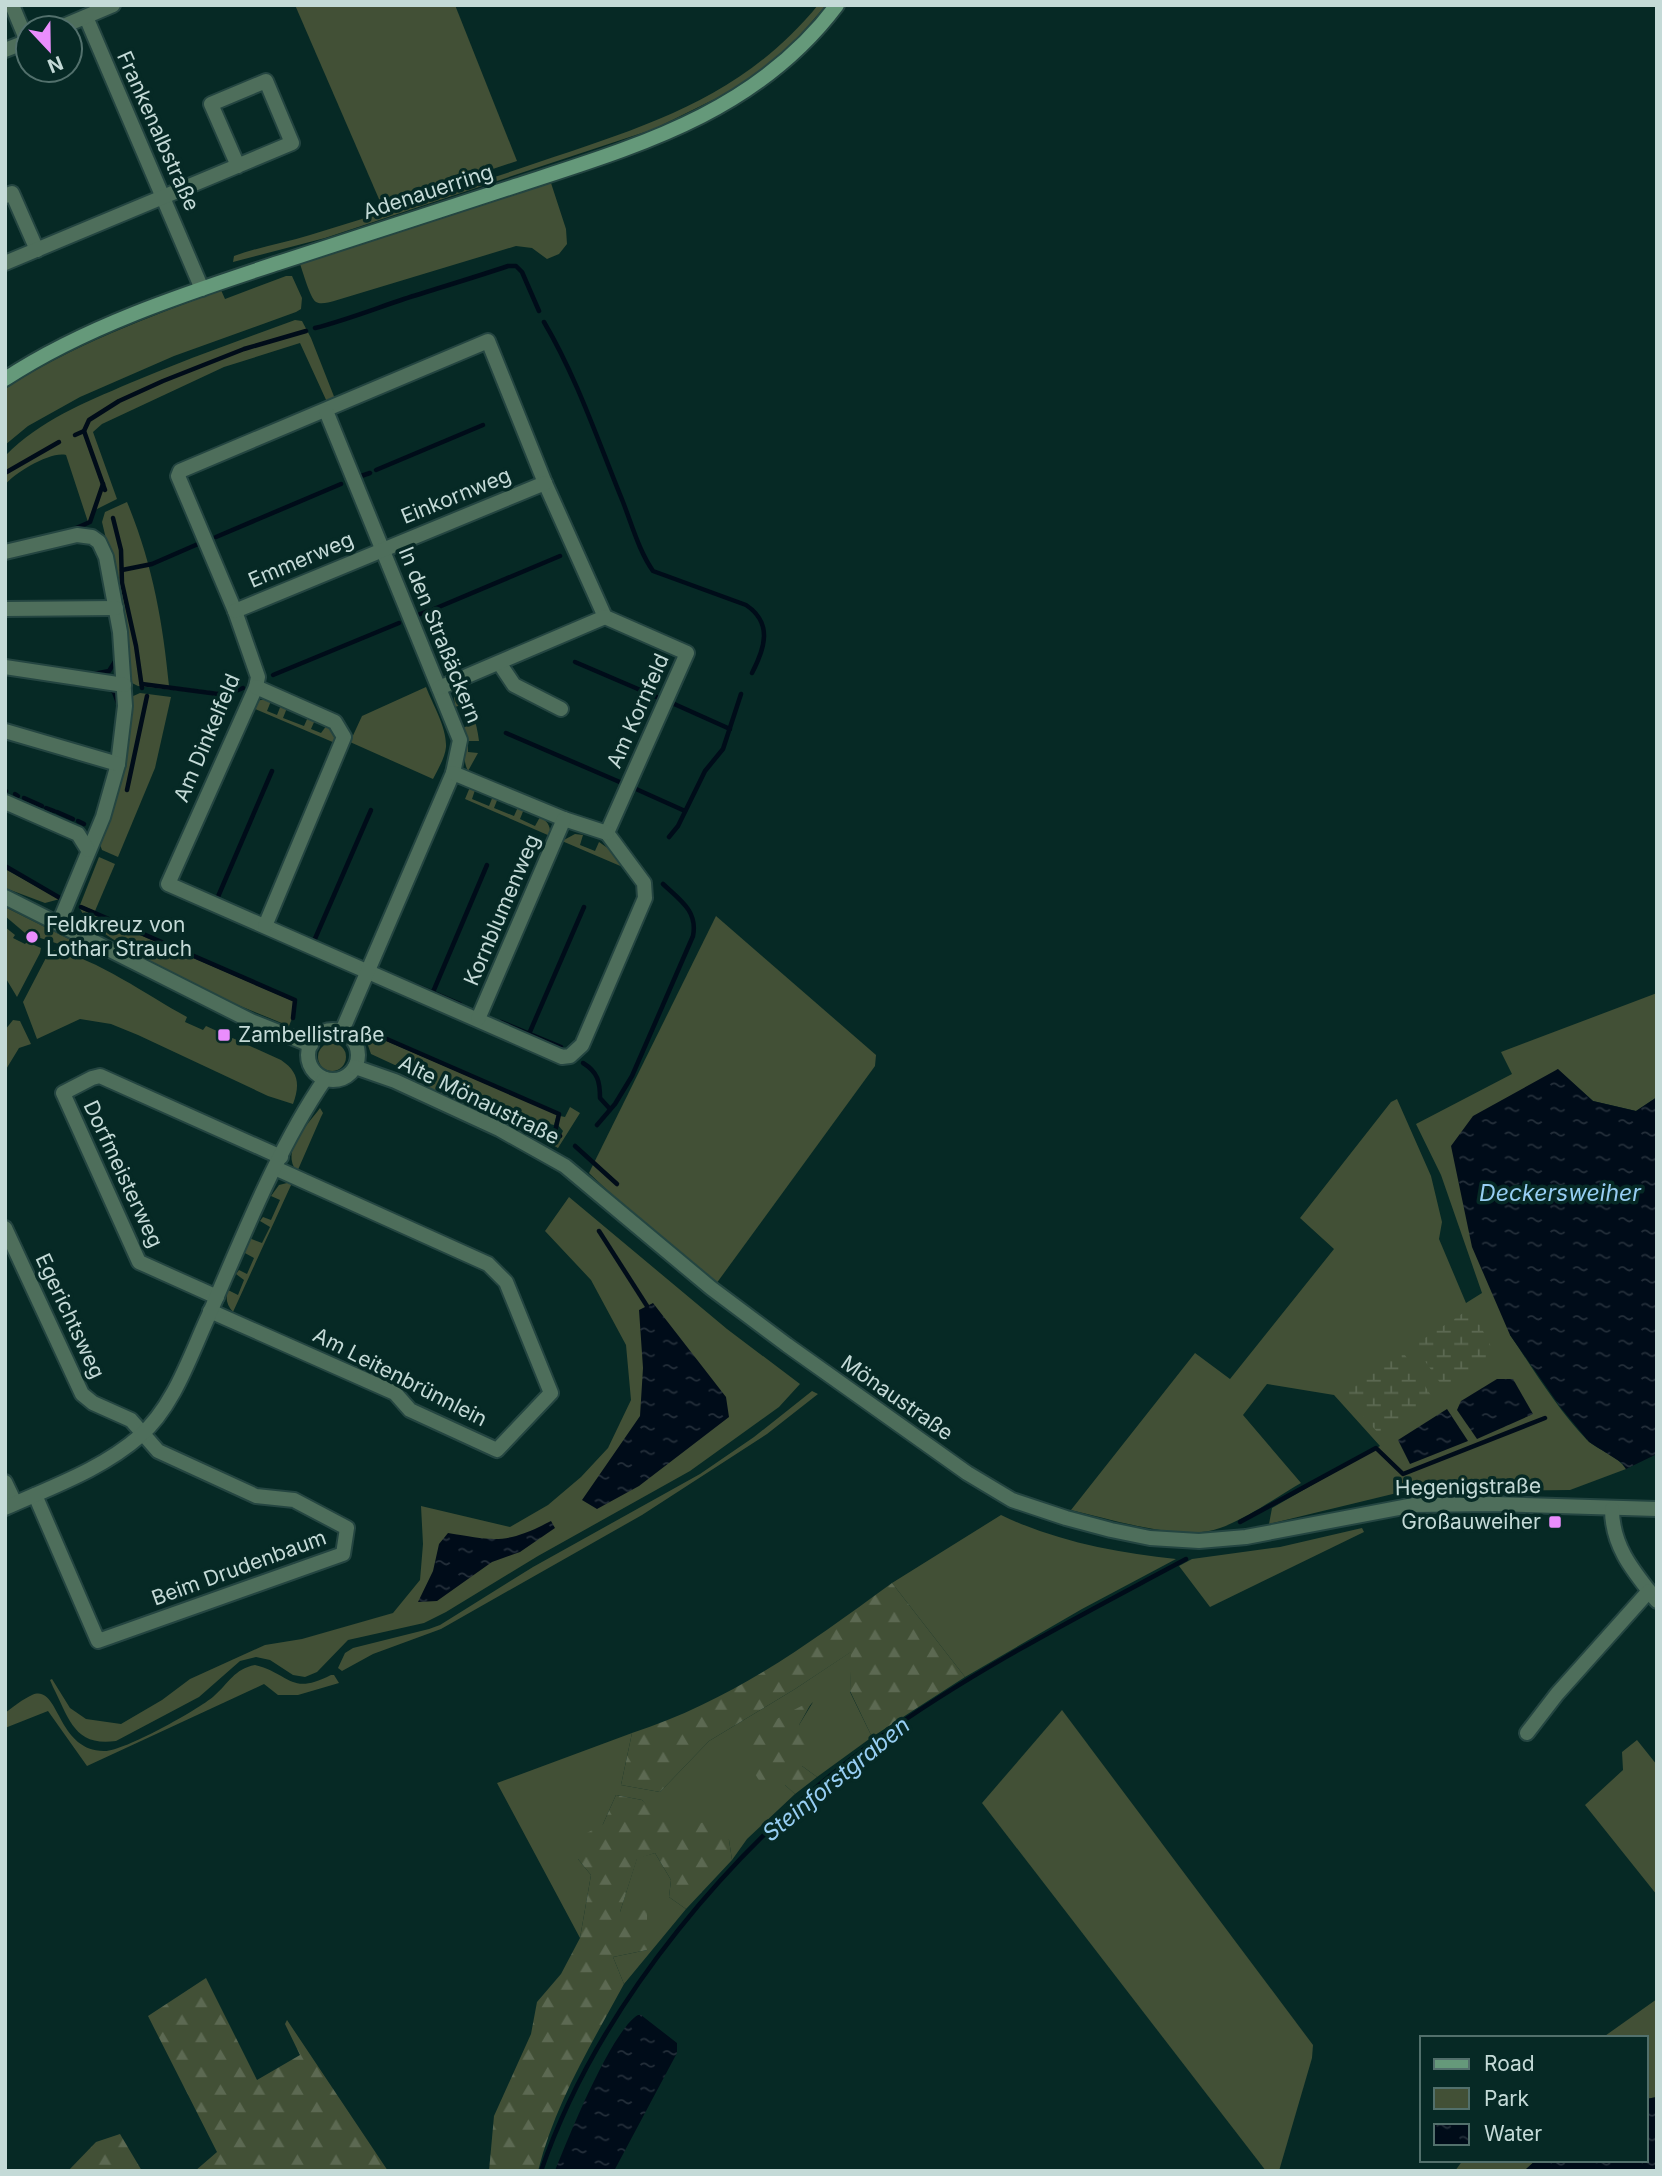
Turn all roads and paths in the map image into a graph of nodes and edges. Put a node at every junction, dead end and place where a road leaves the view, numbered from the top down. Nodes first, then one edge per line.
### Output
1 (113, 5) edge
2 (837, 5) edge
3 (92, 11) edge
4 (237, 166) junction
5 (5, 195) edge
6 (164, 197) junction
7 (37, 250) junction
8 (5, 263) edge
9 (202, 289) junction
10 (5, 379) edge
11 (326, 411) junction
12 (545, 483) junction
13 (382, 549) junction
14 (5, 552) edge
15 (116, 608) junction
16 (5, 609) edge
17 (235, 611) junction
18 (605, 617) junction
19 (500, 664) junction
20 (5, 667) edge
21 (124, 685) junction
22 (256, 687) junction
23 (439, 688) junction
24 (561, 709) dead end
25 (5, 731) edge
26 (118, 764) junction
27 (453, 773) junction
28 (5, 802) edge
29 (564, 819) junction
30 (607, 833) junction
31 (88, 850) junction
32 (5, 897) edge
33 (59, 923) junction
34 (265, 926) junction
35 (368, 973) junction
36 (478, 1018) junction
37 (342, 1031) junction
38 (310, 1045) junction
39 (355, 1067) junction
40 (325, 1080) junction
41 (278, 1163) junction
42 (611, 1205) joint
43 (5, 1228) edge
44 (213, 1304) junction
45 (142, 1434) junction
46 (5, 1482) edge
47 (35, 1495) junction
48 (10, 1506) edge
49 (1612, 1509) junction
50 (1657, 1509) edge
51 (1199, 1541) joint
52 (1653, 1596) edge
53 (1527, 1733) dead end

1 - 3 street
2 - 9 main road, Adenauerring
3 - 6 street, Frankenalbstraße
4 - 4 street
4 - 6 street
5 - 7 street
6 - 7 street
6 - 9 street, Frankenalbstraße
7 - 8 street
9 - 10 main road, Adenauerring
11 - 12 street
11 - 13 street, In den Straßäckern
11 - 17 street, Am Dinkelfeld
12 - 13 street, Einkornweg
12 - 18 street
13 - 17 street, Emmerweg
13 - 23 street, In den Straßäckern
14 - 15 street
15 - 16 street
15 - 21 street
17 - 22 street, Am Dinkelfeld
18 - 19 street
18 - 30 street, Am Kornfeld
19 - 23 street
19 - 24 street
20 - 21 street
21 - 26 street
22 - 34 street
22 - 34 street, Am Dinkelfeld
23 - 27 street, In den Straßäckern
25 - 26 street
26 - 31 street
27 - 29 street, Kornblumenweg
27 - 35 street, In den Straßäckern
28 - 31 street
29 - 30 street, Kornblumenweg
29 - 36 street, Kornblumenweg
30 - 36 street
31 - 33 street
32 - 33 street
33 - 38 street
34 - 35 street, Am Dinkelfeld
35 - 36 street
35 - 37 street, In den Straßäckern
37 - 38 street
37 - 39 street
38 - 40 street
39 - 40 street
39 - 42 street, Alte Mönaustraße
40 - 41 street
41 - 44 street
41 - 44 street, Dorfmeisterweg
41 - 44 street, Am Leitenbrünnlein
42 - 51 street, Mönaustraße
43 - 45 street, Egerichtsweg
44 - 45 street
45 - 47 street
45 - 47 street, Beim Drudenbaum
46 - 48 street
47 - 48 street
49 - 50 street, Hegenigstraße
49 - 51 street, Hegenigstraße
49 - 52 street
52 - 53 street

